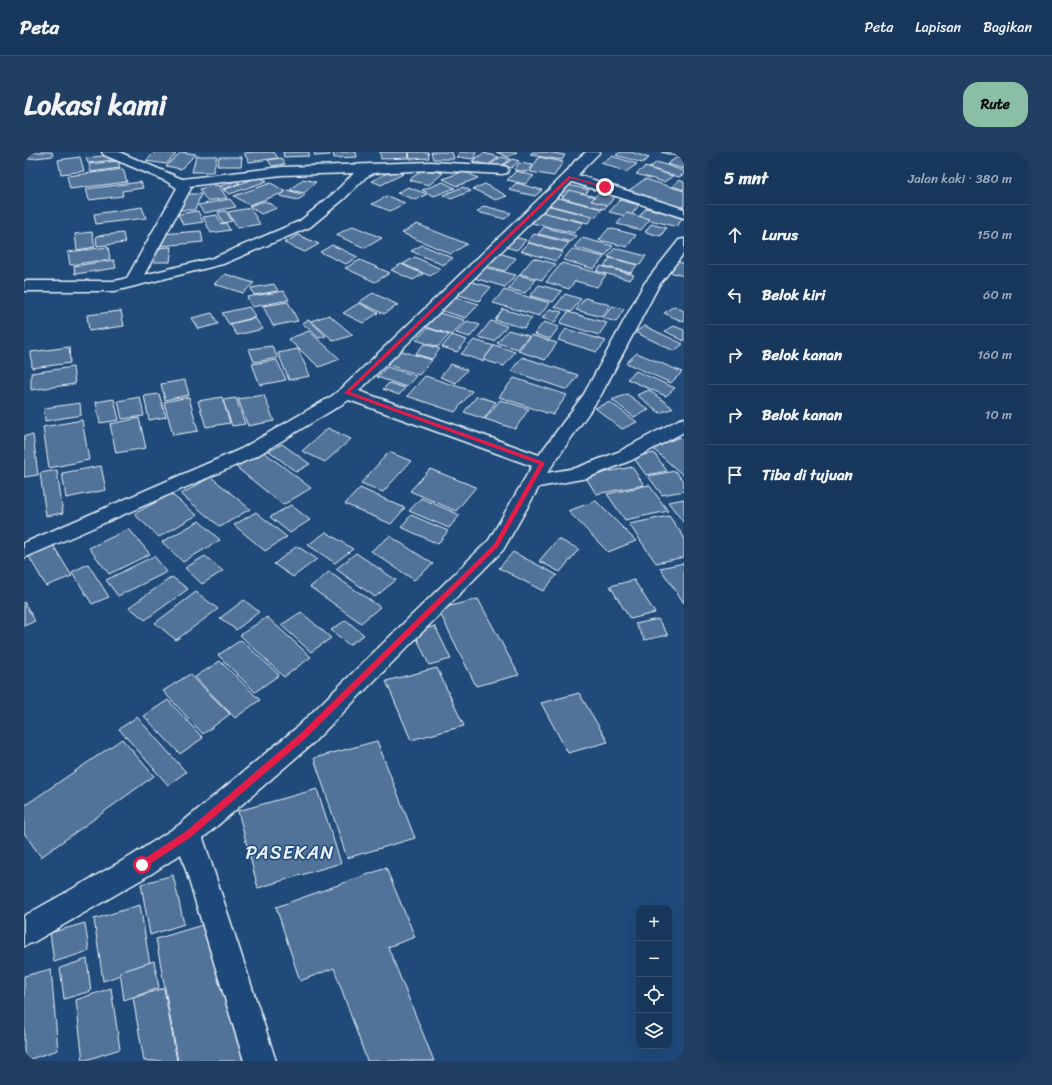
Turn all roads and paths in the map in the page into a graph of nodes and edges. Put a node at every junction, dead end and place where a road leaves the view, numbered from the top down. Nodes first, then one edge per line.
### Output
1 (108, 152) edge
2 (594, 152) edge
3 (372, 169) junction
4 (502, 170) dead end
5 (570, 177) junction
6 (180, 183) junction
7 (684, 214) edge
8 (684, 243) edge
9 (128, 284) junction
10 (24, 286) edge
11 (347, 393) junction
12 (684, 424) edge
13 (537, 473) junction
14 (24, 551) edge
15 (188, 834) junction
16 (24, 932) edge
17 (260, 1061) edge

1 - 6 street
2 - 5 street
3 - 4 street
3 - 6 street
3 - 9 street
5 - 7 street
5 - 11 street
6 - 9 street
8 - 13 street
9 - 10 street
11 - 13 street
11 - 14 street
12 - 13 street
13 - 15 street
15 - 16 street
15 - 17 street

